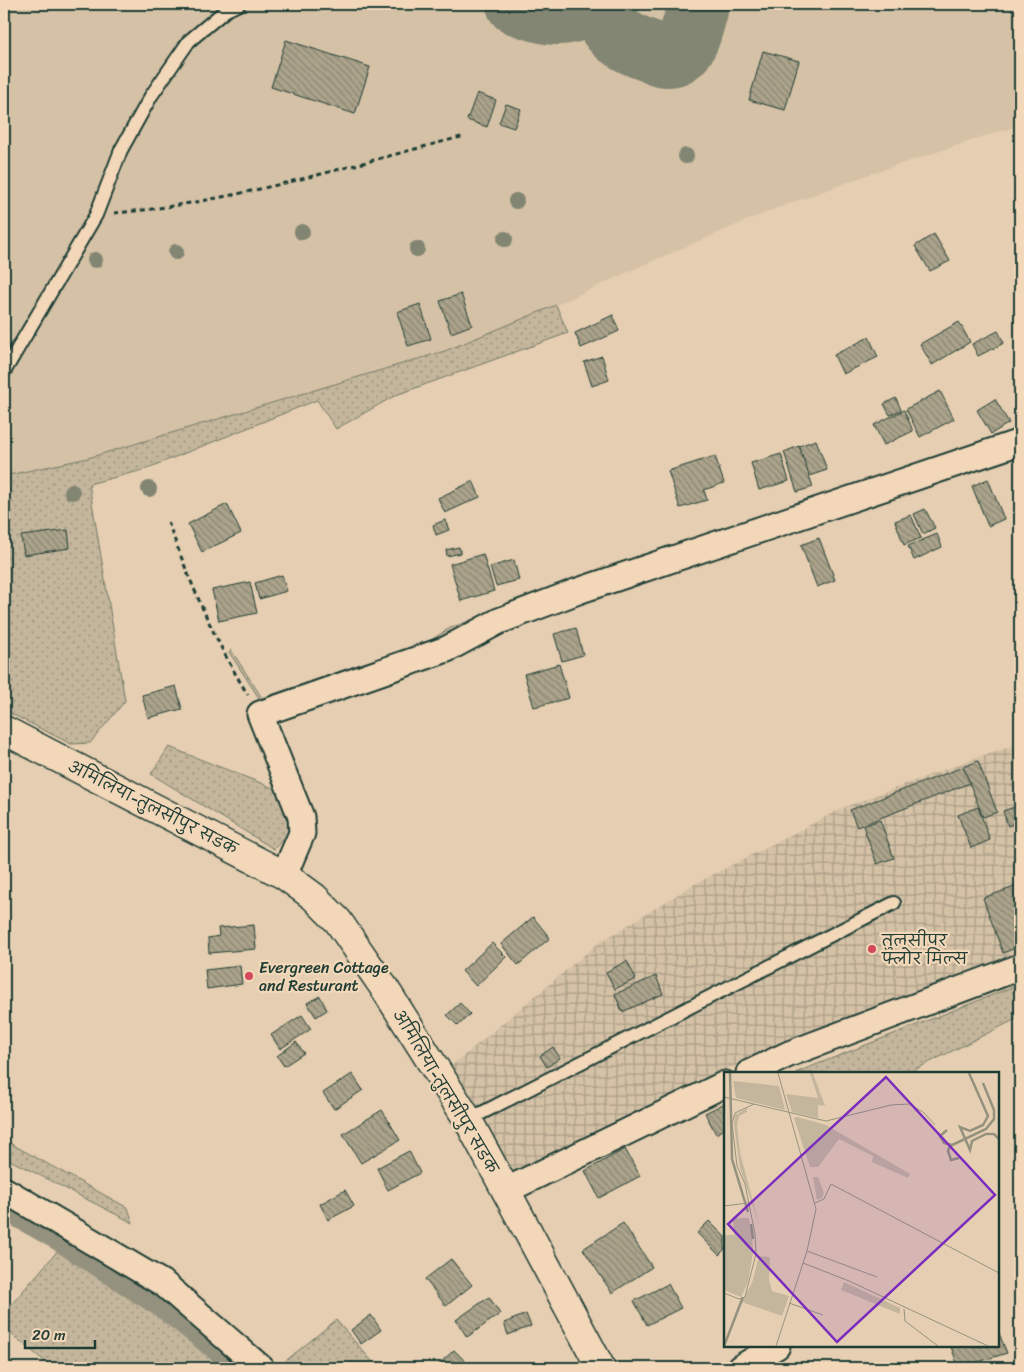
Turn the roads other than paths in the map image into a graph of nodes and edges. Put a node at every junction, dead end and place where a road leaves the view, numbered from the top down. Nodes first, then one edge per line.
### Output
1 (239, 4) edge
2 (4, 372) edge
3 (1020, 442) edge
4 (4, 730) edge
5 (284, 875) junction
6 (894, 903) dead end
7 (1020, 967) edge
8 (751, 1072) edge
9 (724, 1084) edge
10 (468, 1120) junction
11 (4, 1190) edge
12 (505, 1191) junction
13 (775, 1347) edge
14 (261, 1368) edge
15 (601, 1368) edge
16 (740, 1368) edge

1 - 2 lane
3 - 5 street
4 - 5 main road, अमिलिया-तुलसीपुर सडक
5 - 10 main road, अमिलिया-तुलसीपुर सडक
6 - 10 lane
7 - 8 street
9 - 12 street
10 - 12 main road, अमिलिया-तुलसीपुर सडक
11 - 14 street
12 - 15 main road, अमिलिया-तुलसीपुर सडक
13 - 16 street

